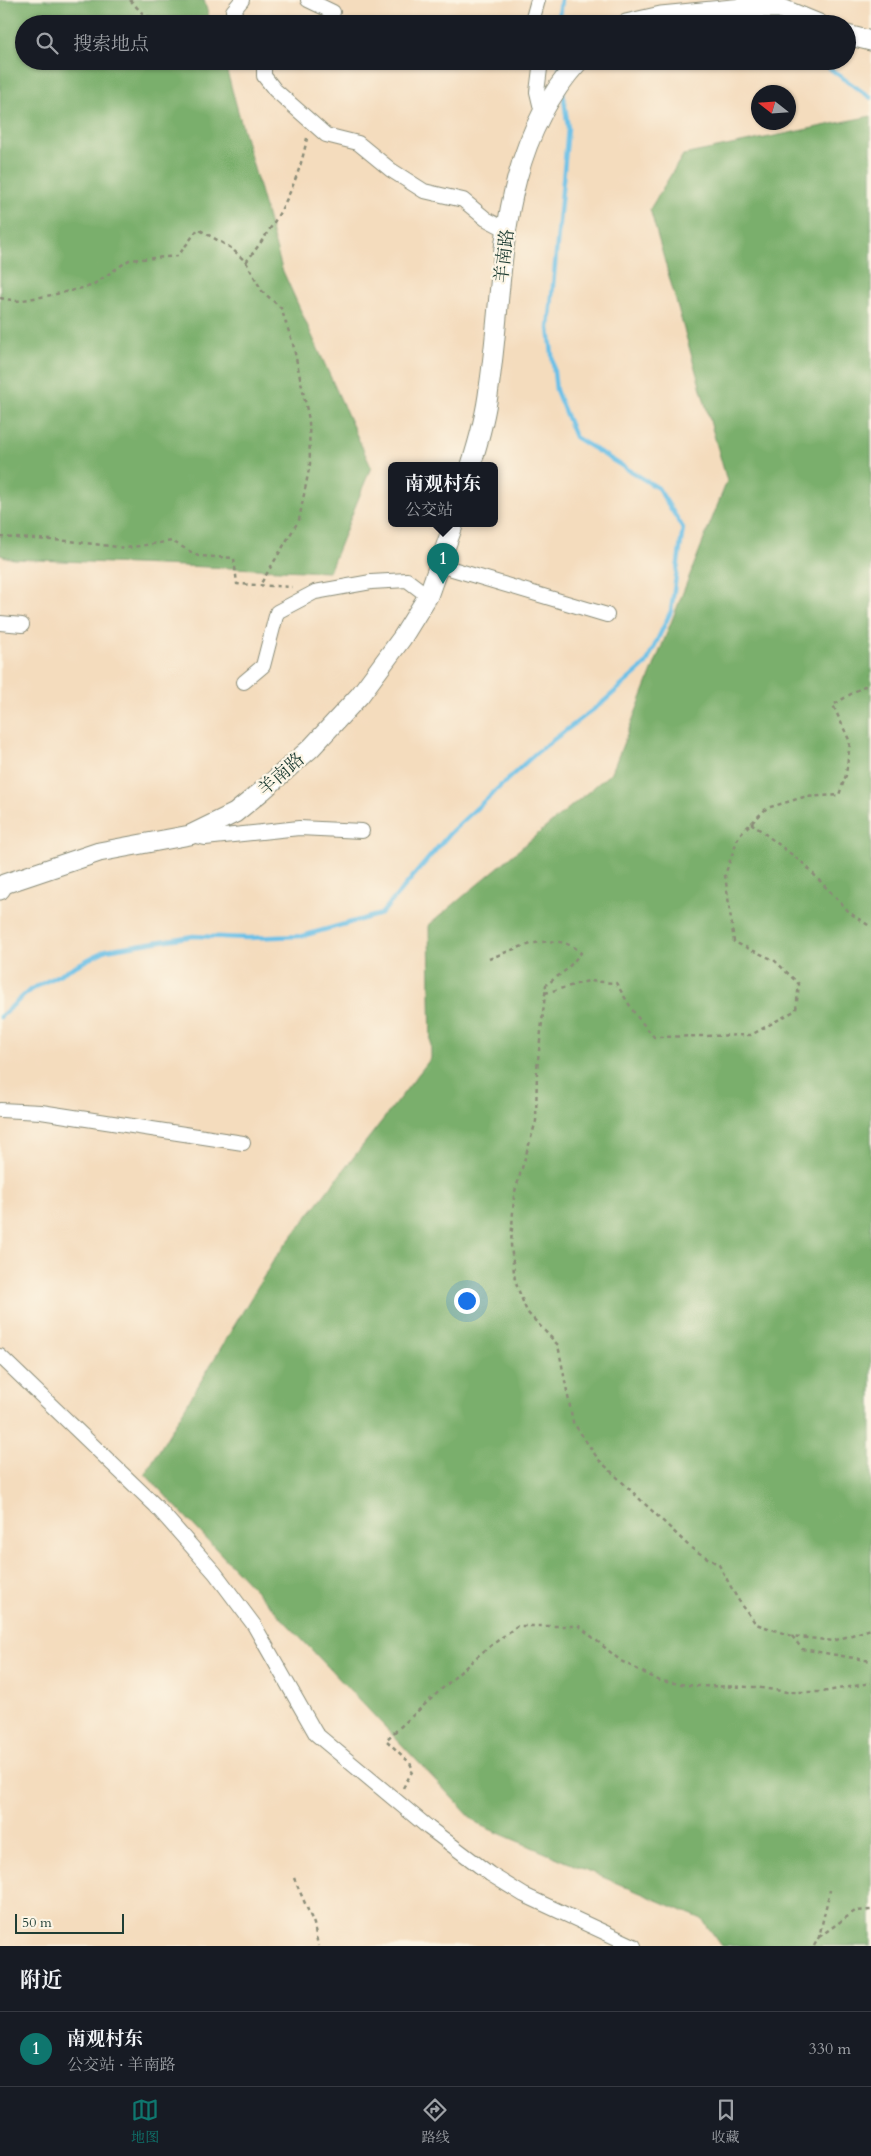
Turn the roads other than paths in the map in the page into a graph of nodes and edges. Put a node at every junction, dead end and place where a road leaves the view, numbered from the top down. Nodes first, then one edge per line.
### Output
1 (308, 0) edge
2 (538, 0) edge
3 (332, 15) edge
4 (534, 15) edge
5 (672, 15) edge
6 (801, 15) edge
7 (856, 37) edge
8 (871, 41) edge
9 (264, 70) edge
10 (540, 70) edge
11 (572, 70) edge
12 (544, 110) junction
13 (507, 230) junction
14 (472, 462) edge
15 (453, 527) edge
16 (439, 565) junction
17 (428, 596) junction
18 (606, 615) dead end
19 (0, 623) edge
20 (22, 625) dead end
21 (244, 682) dead end
22 (362, 830) dead end
23 (190, 834) junction
24 (1, 886) edge
25 (0, 1110) edge
26 (243, 1143) dead end
27 (0, 1356) edge
28 (634, 1946) edge

1 - 3 street
2 - 4 street
5 - 6 street
7 - 8 street
9 - 13 street
10 - 12 street
11 - 12 street, 羊南路
12 - 13 street, 羊南路
13 - 14 street, 羊南路
15 - 16 street, 羊南路
16 - 17 street, 羊南路
16 - 18 street
17 - 21 street
17 - 23 street, 羊南路
19 - 20 street
22 - 23 street
23 - 24 street, 羊南路
25 - 26 street
27 - 28 street

